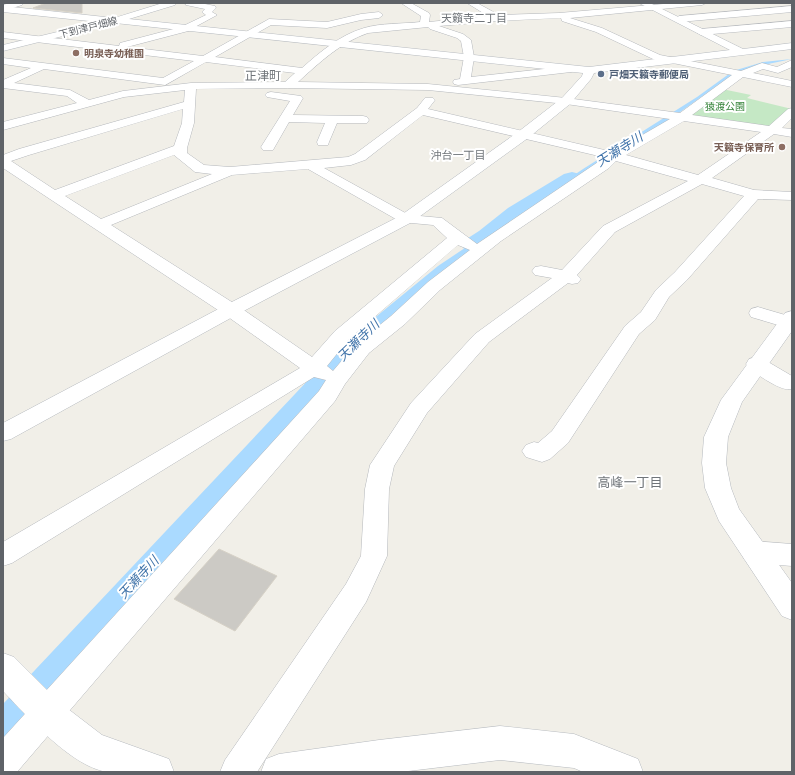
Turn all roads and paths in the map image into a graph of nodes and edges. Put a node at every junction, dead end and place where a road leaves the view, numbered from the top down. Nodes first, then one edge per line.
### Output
1 (18, 3) edge
2 (172, 3) edge
3 (189, 3) edge
4 (471, 3) edge
5 (702, 3) edge
6 (786, 3) edge
7 (647, 5) edge
8 (792, 5) edge
9 (543, 6) dead end
10 (3, 8) edge
11 (404, 8) edge
12 (792, 9) edge
13 (390, 14) dead end
14 (559, 16) junction
15 (497, 18) junction
16 (675, 19) junction
17 (117, 20) junction
18 (425, 24) junction
19 (792, 24) edge
20 (187, 28) junction
21 (701, 32) junction
22 (248, 34) junction
23 (3, 35) edge
24 (40, 40) junction
25 (340, 44) junction
26 (792, 46) edge
27 (3, 48) edge
28 (112, 48) junction
29 (742, 52) junction
30 (81, 56) dead end
31 (469, 57) junction
32 (206, 59) junction
33 (65, 60) dead end
34 (671, 60) junction
35 (3, 61) edge
36 (792, 63) edge
37 (42, 66) junction
38 (571, 69) junction
39 (589, 70) junction
40 (304, 71) junction
41 (736, 73) junction
42 (465, 81) junction
43 (165, 82) junction
44 (3, 84) edge
45 (792, 84) edge
46 (288, 85) junction
47 (191, 86) junction
48 (428, 87) junction
49 (566, 101) junction
50 (86, 103) junction
51 (189, 104) junction
52 (360, 106) dead end
53 (421, 111) junction
54 (10, 112) dead end
55 (792, 112) edge
56 (38, 116) junction
57 (674, 117) junction
58 (286, 118) junction
59 (333, 119) junction
60 (371, 124) junction
61 (3, 126) edge
62 (772, 130) junction
63 (392, 132) junction
64 (792, 133) edge
65 (523, 135) junction
66 (323, 142) dead end
67 (268, 147) dead end
68 (180, 148) junction
69 (610, 156) junction
70 (3, 161) edge
71 (312, 166) junction
72 (230, 171) junction
73 (700, 180) junction
74 (754, 194) junction
75 (54, 195) junction
76 (792, 196) edge
77 (406, 219) junction
78 (101, 224) junction
79 (457, 238) junction
80 (483, 253) junction
81 (540, 271) dead end
82 (572, 279) junction
83 (231, 310) junction
84 (758, 313) dead end
85 (790, 320) edge
86 (756, 364) junction
87 (332, 378) junction
88 (788, 383) dead end
89 (3, 433) edge
90 (534, 451) dead end
91 (754, 552) junction
92 (3, 555) edge
93 (792, 555) edge
94 (792, 607) edge
95 (6, 678) edge
96 (47, 714) junction
97 (3, 763) edge
98 (156, 772) edge
99 (237, 772) edge
100 (279, 772) edge
101 (625, 772) edge

1 - 10 street
2 - 17 street, 下到津戸畑線
3 - 20 street
4 - 15 street
5 - 7 street
6 - 8 street
7 - 14 street
7 - 16 street
9 - 14 street
10 - 17 street
11 - 18 street
12 - 16 street
13 - 22 street
14 - 15 street
14 - 34 street
15 - 18 street
16 - 21 street
17 - 20 street
17 - 24 street, 下到津戸畑線
18 - 25 street
18 - 31 street
19 - 21 street
20 - 22 street
20 - 28 street
21 - 29 street
22 - 25 street
22 - 32 street
23 - 24 street
24 - 27 street, 下到津戸畑線
24 - 28 street
25 - 31 street
25 - 40 street
26 - 29 street
28 - 30 street
28 - 32 street
29 - 34 street
31 - 38 street
31 - 42 street
32 - 40 street
32 - 43 street
33 - 37 street
34 - 39 street
34 - 41 street
35 - 37 street
36 - 41 street
37 - 43 street
37 - 44 street
38 - 39 street
38 - 42 street
39 - 49 street
40 - 46 street
41 - 45 street
41 - 57 street
42 - 48 street
43 - 47 street
44 - 50 street
46 - 47 street
46 - 48 street
47 - 50 street
47 - 51 street
47 - 58 street
48 - 49 street
48 - 53 street
49 - 57 street
49 - 65 street
50 - 56 street
51 - 68 street
51 - 70 street
52 - 60 street
53 - 63 street
53 - 65 street
54 - 56 street
55 - 62 street
56 - 61 street
57 - 62 street
57 - 69 street
58 - 59 street
58 - 67 street
59 - 60 street
59 - 66 street
60 - 63 street
62 - 64 street
62 - 73 street
63 - 71 street
65 - 69 street
65 - 77 street
68 - 72 street
68 - 75 street
69 - 73 street
69 - 80 street
70 - 75 street
71 - 72 street
71 - 77 street
72 - 78 street
73 - 74 street
73 - 82 street
74 - 76 street
74 - 90 street
75 - 78 street
77 - 79 street
77 - 83 street
78 - 83 street
79 - 80 street
79 - 87 street
80 - 87 street
81 - 82 street
82 - 99 street
83 - 87 street
83 - 89 street
84 - 85 street
85 - 86 street
86 - 88 street
86 - 91 street
87 - 92 street
87 - 96 street
91 - 93 street
91 - 94 street
95 - 96 street
96 - 97 street
96 - 98 street
100 - 101 street

